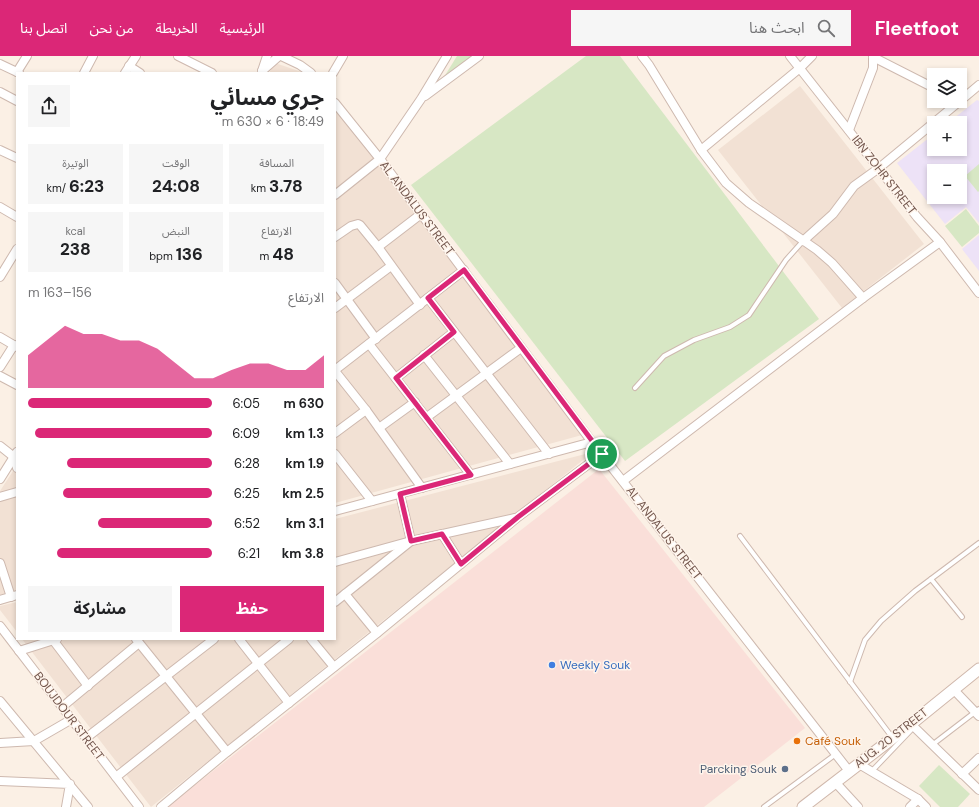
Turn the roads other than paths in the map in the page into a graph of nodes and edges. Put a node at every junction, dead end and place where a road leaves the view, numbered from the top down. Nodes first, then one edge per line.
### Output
1 (27, 56) edge
2 (93, 56) edge
3 (136, 56) edge
4 (178, 56) edge
5 (267, 56) edge
6 (280, 56) edge
7 (343, 56) edge
8 (447, 56) edge
9 (479, 56) edge
10 (642, 56) edge
11 (790, 56) edge
12 (812, 56) edge
13 (873, 57) edge
14 (1, 67) edge
15 (800, 68) junction
16 (127, 70) edge
17 (16, 72) edge
18 (19, 72) edge
19 (85, 72) edge
20 (210, 72) edge
21 (261, 72) edge
22 (310, 72) edge
23 (334, 72) edge
24 (927, 84) edge
25 (979, 85) edge
26 (0, 92) edge
27 (967, 95) edge
28 (421, 99) junction
29 (16, 100) edge
30 (336, 107) edge
31 (952, 108) edge
32 (849, 130) junction
33 (0, 150) edge
34 (701, 150) junction
35 (16, 158) edge
36 (380, 160) junction
37 (879, 168) junction
38 (336, 194) edge
39 (0, 208) edge
40 (421, 214) junction
41 (16, 216) edge
42 (336, 236) edge
43 (803, 241) junction
44 (940, 242) junction
45 (378, 247) junction
46 (16, 254) edge
47 (391, 266) junction
48 (464, 270) junction
49 (0, 277) edge
50 (336, 284) edge
51 (979, 293) edge
52 (428, 298) junction
53 (863, 298) junction
54 (347, 299) junction
55 (420, 305) junction
56 (336, 307) edge
57 (454, 332) junction
58 (0, 337) edge
59 (376, 339) junction
60 (369, 344) junction
61 (15, 346) edge
62 (521, 348) junction
63 (424, 355) junction
64 (0, 367) edge
65 (336, 370) edge
66 (336, 372) edge
67 (486, 373) junction
68 (0, 376) edge
69 (396, 378) junction
70 (16, 384) edge
71 (635, 388) dead end
72 (456, 396) junction
73 (415, 402) junction
74 (366, 410) junction
75 (426, 418) junction
76 (379, 428) junction
77 (336, 432) edge
78 (592, 442) junction
79 (0, 446) edge
80 (549, 454) junction
81 (602, 454) junction
82 (16, 455) edge
83 (336, 455) edge
84 (510, 464) junction
85 (471, 475) junction
86 (0, 479) edge
87 (623, 480) junction
88 (422, 488) junction
89 (16, 492) edge
90 (400, 494) junction
91 (0, 497) edge
92 (372, 501) junction
93 (336, 512) edge
94 (518, 517) junction
95 (442, 534) junction
96 (740, 536) dead end
97 (411, 541) junction
98 (979, 543) edge
99 (336, 562) edge
100 (0, 563) edge
101 (461, 564) junction
102 (931, 579) junction
103 (345, 594) junction
104 (14, 596) edge
105 (0, 600) edge
106 (336, 601) edge
107 (962, 617) dead end
108 (0, 626) edge
109 (377, 633) junction
110 (55, 640) edge
111 (213, 640) edge
112 (240, 640) edge
113 (288, 640) edge
114 (312, 640) edge
115 (137, 641) edge
116 (20, 651) junction
117 (258, 663) junction
118 (334, 667) junction
119 (979, 670) edge
120 (166, 676) junction
121 (850, 682) junction
122 (88, 686) junction
123 (954, 690) junction
124 (0, 701) edge
125 (289, 703) junction
126 (62, 707) junction
127 (978, 712) edge
128 (196, 714) junction
129 (72, 719) junction
130 (912, 726) junction
131 (86, 738) junction
132 (893, 738) junction
133 (34, 741) junction
134 (0, 743) edge
135 (932, 745) junction
136 (227, 752) junction
137 (836, 754) junction
138 (979, 758) edge
139 (854, 767) junction
140 (871, 772) junction
141 (962, 774) junction
142 (116, 777) junction
143 (0, 781) edge
144 (835, 782) junction
145 (70, 784) junction
146 (978, 787) edge
147 (918, 799) junction
148 (66, 807) edge
149 (88, 807) edge
150 (139, 807) edge
151 (161, 807) edge
152 (764, 807) edge
153 (803, 807) edge
154 (858, 807) edge
155 (910, 807) edge
156 (926, 807) edge

1 - 18 street
2 - 19 street
3 - 16 street
4 - 20 street
5 - 21 street
6 - 21 street
6 - 22 street
7 - 23 street
8 - 28 street
9 - 28 street
10 - 34 street
11 - 15 street, IBN ZOHR STREET
12 - 15 street
13 - 24 street
13 - 32 street
14 - 17 street
15 - 32 street, IBN ZOHR STREET
15 - 34 street
25 - 27 street
26 - 29 street
28 - 36 street
30 - 36 street, AL ANDALUS STREET
31 - 37 street
32 - 37 street, IBN ZOHR STREET
33 - 35 street
34 - 43 street
36 - 38 street
36 - 40 street, AL ANDALUS STREET
37 - 43 street
37 - 44 street, IBN ZOHR STREET
39 - 41 street
40 - 45 street
40 - 48 street, AL ANDALUS STREET
42 - 45 street
43 - 53 street
43 - 71 lane
44 - 51 street, IBN ZOHR STREET
44 - 53 street
45 - 47 street
46 - 49 street
47 - 54 street
47 - 55 street
48 - 52 street
48 - 62 street, AL ANDALUS STREET
50 - 54 street
52 - 55 street
52 - 57 street
53 - 87 street
54 - 56 street
54 - 59 street
55 - 59 street
57 - 63 street
57 - 67 street
58 - 61 street
59 - 60 street
60 - 65 street
60 - 69 street
61 - 64 street
62 - 67 street
62 - 78 street, AL ANDALUS STREET
63 - 69 street
63 - 72 street
66 - 74 street
67 - 72 street
67 - 80 street
68 - 70 street
69 - 73 street
72 - 75 street
72 - 84 street
73 - 75 street
73 - 76 street
74 - 76 street
74 - 77 street
75 - 85 street
76 - 88 street
78 - 80 street
78 - 81 street, AL ANDALUS STREET
79 - 82 street
80 - 84 street
81 - 87 street, AL ANDALUS STREET
81 - 94 street
82 - 86 street
83 - 92 street
84 - 85 street
85 - 88 street
87 - 137 street, AL ANDALUS STREET
88 - 90 street
89 - 91 street
90 - 92 street
90 - 97 street
92 - 93 street
94 - 95 street
94 - 101 street
95 - 97 street
95 - 101 street
96 - 121 lane
97 - 99 street
97 - 103 street
98 - 102 lane
100 - 104 street
101 - 109 street
102 - 107 lane
102 - 121 lane
103 - 106 street
103 - 109 street
104 - 105 street
108 - 116 street, BOUJDOUR STREET
109 - 118 street
110 - 116 street
110 - 122 street
111 - 120 street
112 - 117 street
113 - 117 street
114 - 118 street
115 - 120 street
115 - 122 street
116 - 126 street, BOUJDOUR STREET
117 - 125 street
117 - 128 street
118 - 125 street
119 - 123 main road, AUG. 20 STREET
120 - 128 street
120 - 131 street
121 - 132 lane
122 - 126 street
123 - 127 street
123 - 130 main road, AUG. 20 STREET
124 - 133 street
125 - 136 street
126 - 129 street, BOUJDOUR STREET
127 - 135 lane
128 - 136 street
128 - 142 street
129 - 131 street, BOUJDOUR STREET
129 - 133 street
130 - 132 main road, AUG. 20 STREET
130 - 135 street
130 - 140 lane
131 - 142 street, BOUJDOUR STREET
132 - 139 main road, AUG. 20 STREET
133 - 134 street
133 - 145 street
135 - 141 street
136 - 151 street
137 - 139 street, AL ANDALUS STREET
137 - 152 lane
138 - 141 street
139 - 140 street
139 - 144 main road, AUG. 20 STREET
140 - 147 street
141 - 146 street
142 - 150 street, BOUJDOUR STREET
143 - 145 street
144 - 153 main road, AUG. 20 STREET
144 - 154 street
145 - 148 street
145 - 149 street
147 - 155 street
147 - 156 street

